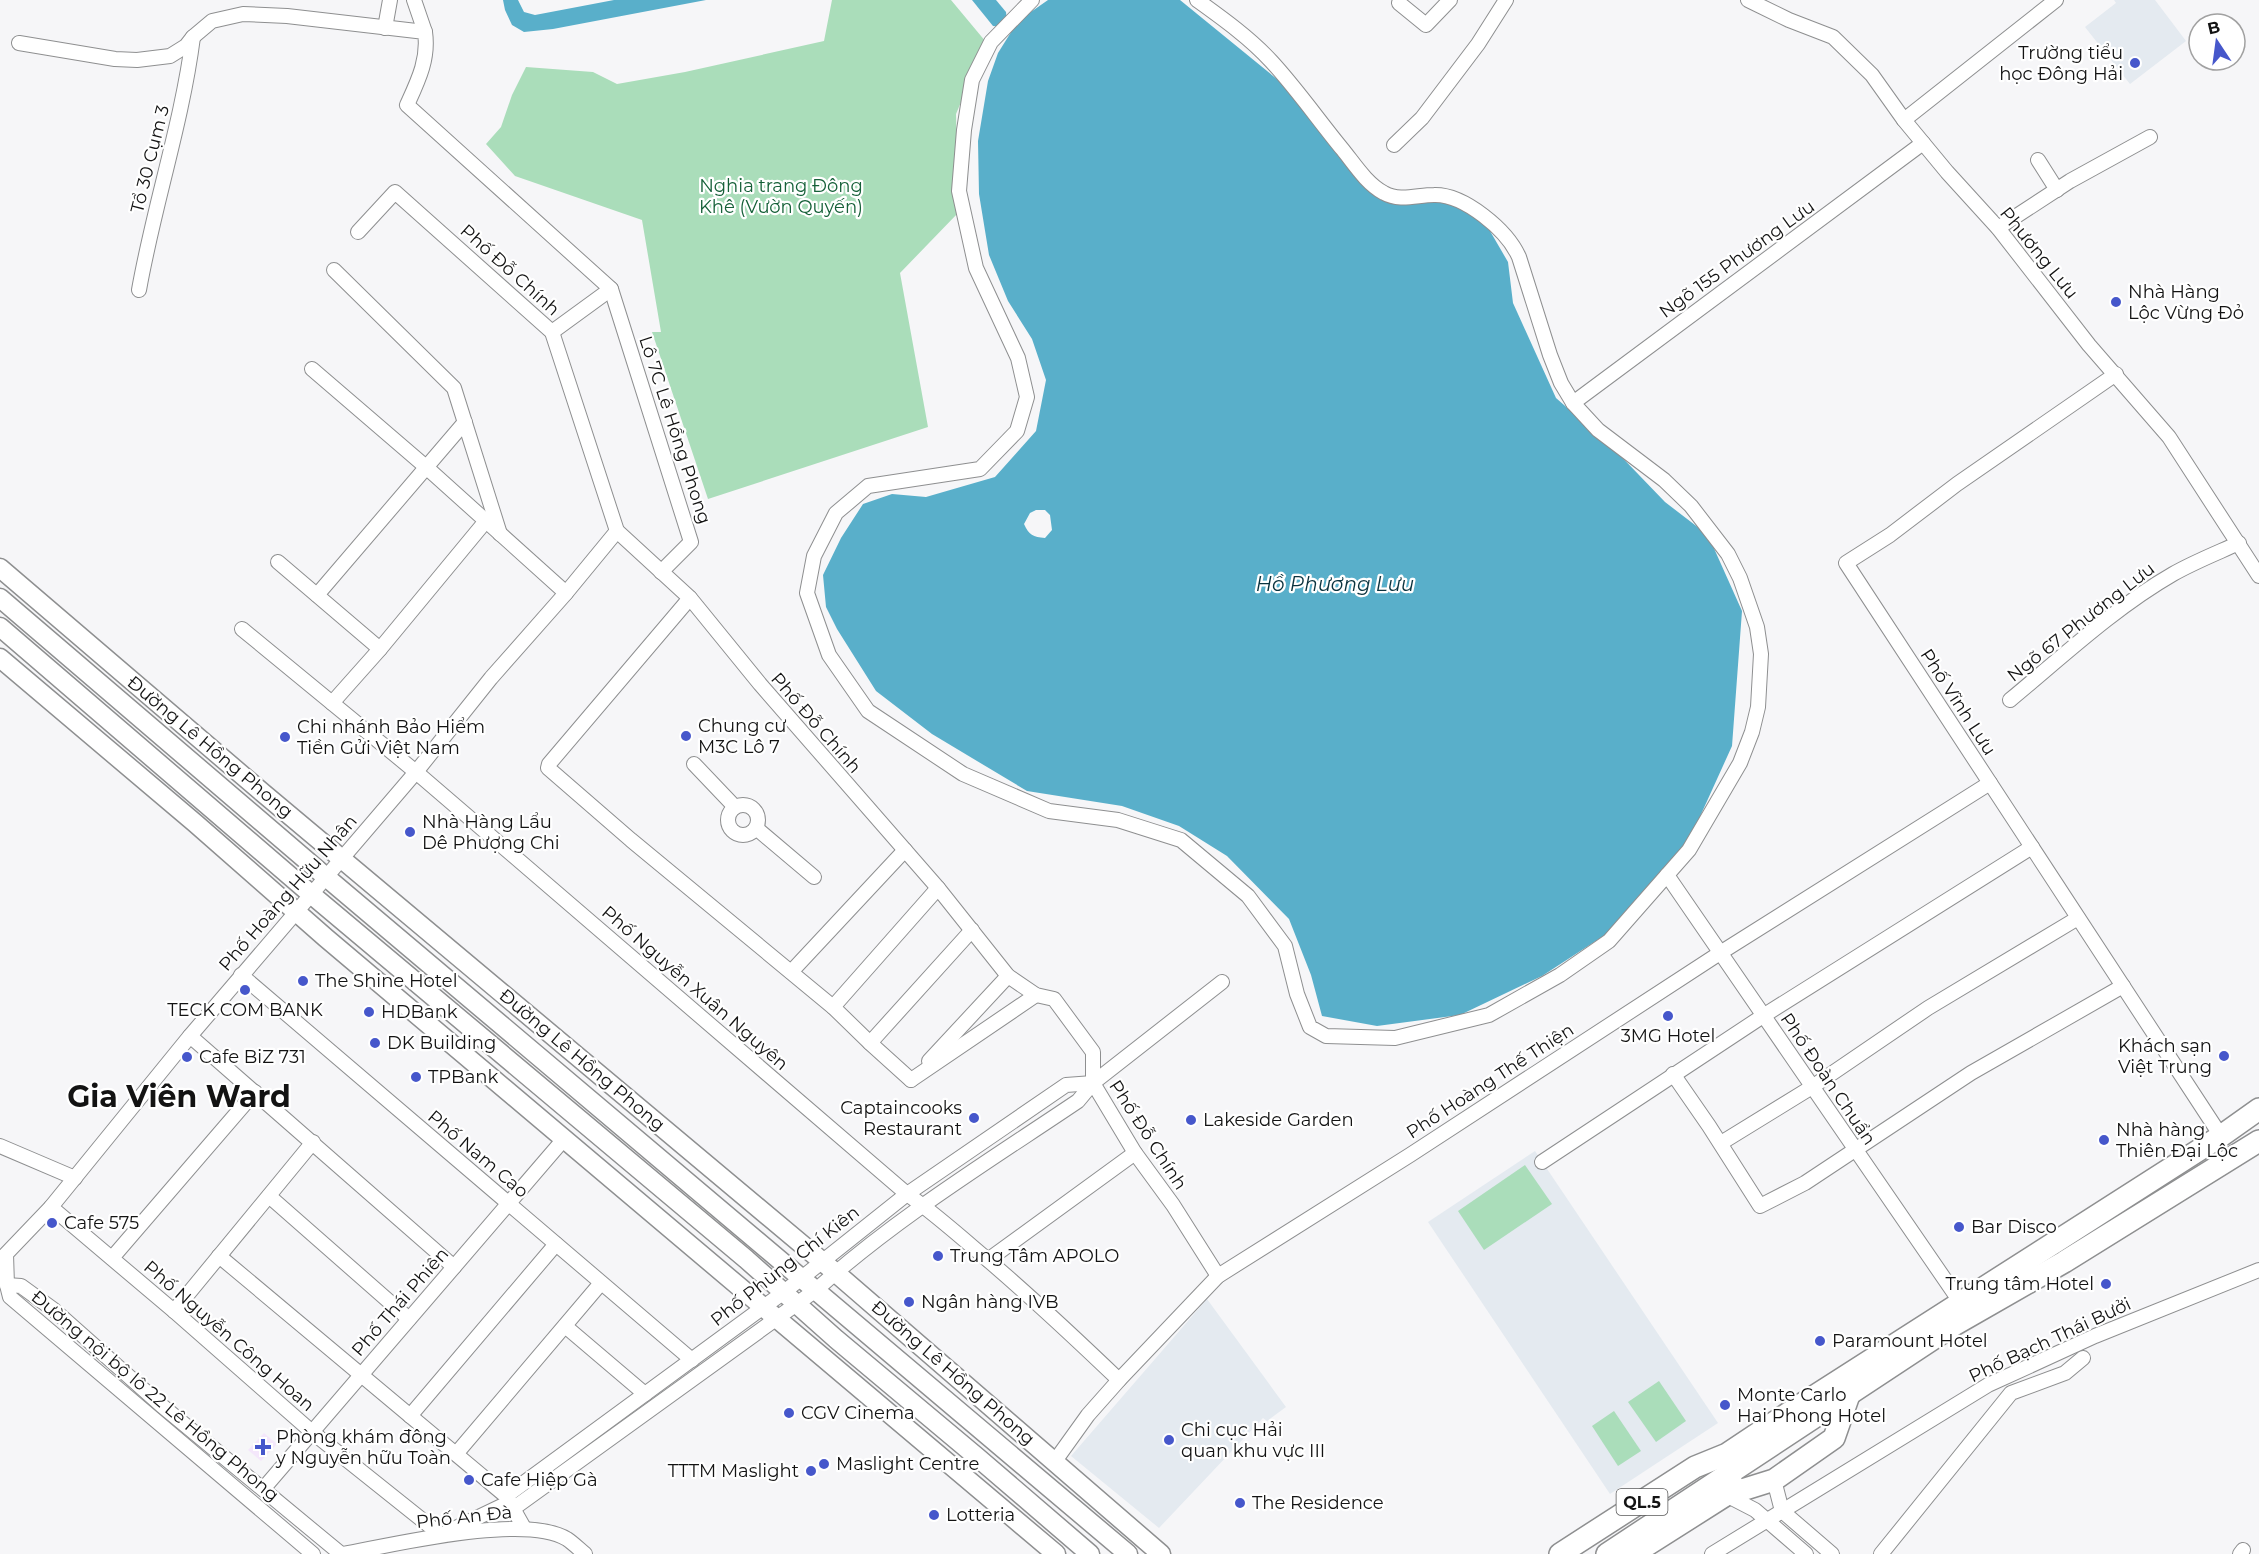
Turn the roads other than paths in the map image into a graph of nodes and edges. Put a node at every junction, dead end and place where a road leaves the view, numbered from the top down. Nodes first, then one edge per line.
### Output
1 (390, 0) edge
2 (414, 0) edge
3 (1032, 0) edge
4 (1197, 0) edge
5 (1450, 0) edge
6 (1506, 0) edge
7 (1748, 0) edge
8 (2056, 0) edge
9 (1399, 3) dead end
10 (385, 28) junction
11 (425, 32) junction
12 (193, 37) junction
13 (19, 43) dead end
14 (1904, 120) junction
15 (2150, 137) dead end
16 (1923, 143) junction
17 (1394, 145) dead end
18 (2038, 160) dead end
19 (2057, 190) junction
20 (1998, 228) junction
21 (358, 231) dead end
22 (334, 270) dead end
23 (611, 289) junction
24 (140, 290) dead end
25 (552, 332) junction
26 (312, 369) dead end
27 (2116, 374) junction
28 (1572, 403) junction
29 (465, 422) junction
30 (426, 467) junction
31 (486, 522) junction
32 (617, 531) junction
33 (500, 534) junction
34 (2239, 543) junction
35 (278, 562) dead end
36 (0, 568) edge
37 (661, 572) junction
38 (2259, 576) edge
39 (566, 593) junction
40 (317, 595) junction
41 (0, 598) edge
42 (690, 598) junction
43 (0, 627) edge
44 (242, 629) dead end
45 (380, 649) junction
46 (0, 658) edge
47 (2010, 700) dead end
48 (333, 703) junction
49 (694, 764) dead end
50 (416, 772) junction
51 (1990, 783) junction
52 (735, 807) junction
53 (756, 828) junction
54 (2032, 847) junction
55 (905, 850) junction
56 (341, 859) junction
57 (1667, 875) junction
58 (326, 877) junction
59 (814, 877) dead end
60 (938, 888) junction
61 (312, 895) junction
62 (297, 913) junction
63 (2078, 918) junction
64 (972, 930) junction
65 (1720, 953) junction
66 (791, 972) junction
67 (241, 975) junction
68 (1008, 976) junction
69 (1222, 982) dead end
70 (2123, 986) junction
71 (1036, 995) junction
72 (833, 1007) junction
73 (1763, 1016) junction
74 (190, 1036) junction
75 (870, 1043) junction
76 (1673, 1074) junction
77 (911, 1080) junction
78 (1093, 1083) junction
79 (1812, 1087) junction
80 (255, 1092) junction
81 (2259, 1109) edge
82 (2221, 1136) junction
83 (564, 1139) junction
84 (2259, 1141) edge
85 (313, 1142) junction
86 (1721, 1143) junction
87 (0, 1146) edge
88 (1856, 1151) junction
89 (1135, 1153) junction
90 (1542, 1162) dead end
91 (75, 1178) junction
92 (907, 1194) junction
93 (269, 1196) junction
94 (508, 1203) junction
95 (923, 1205) junction
96 (51, 1208) junction
97 (556, 1244) junction
98 (3, 1250) edge
99 (219, 1256) junction
100 (112, 1258) junction
101 (988, 1260) junction
102 (454, 1267) junction
103 (829, 1267) junction
104 (2259, 1270) edge
105 (1218, 1276) junction
106 (602, 1283) junction
107 (809, 1284) junction
108 (7, 1285) junction
109 (791, 1298) junction
110 (1961, 1303) junction
111 (174, 1311) junction
112 (771, 1313) junction
113 (409, 1319) junction
114 (565, 1326) junction
115 (2083, 1358) dead end
116 (692, 1360) junction
117 (361, 1375) junction
118 (1119, 1380) junction
119 (650, 1391) junction
120 (1849, 1395) junction
121 (666, 1399) junction
122 (410, 1416) junction
123 (312, 1432) junction
124 (456, 1454) junction
125 (1734, 1460) junction
126 (1055, 1461) junction
127 (1774, 1480) junction
128 (264, 1488) junction
129 (1726, 1495) junction
130 (510, 1502) junction
131 (1782, 1511) junction
132 (1766, 1519) junction
133 (524, 1528) junction
134 (441, 1535) junction
135 (313, 1554) edge
136 (342, 1554) edge
137 (585, 1554) edge
138 (1056, 1554) edge
139 (1090, 1554) edge
140 (1128, 1554) edge
141 (1161, 1554) edge
142 (1560, 1554) edge
143 (1581, 1554) edge
144 (1606, 1554) edge
145 (1633, 1554) edge
146 (1712, 1554) edge
147 (1806, 1554) edge
148 (1832, 1554) edge
149 (1881, 1554) edge

1 - 10 street
2 - 11 street
3 - 57 street
4 - 28 street
5 - 9 street
6 - 17 street
7 - 14 street, Phương Lưu
8 - 14 street
10 - 11 street
10 - 12 street
11 - 23 street
12 - 13 street
12 - 24 street, Tổ 30 Cụm 3
14 - 16 street, Phương Lưu
15 - 19 street
16 - 20 street, Phương Lưu
16 - 28 street, Ngõ 155 Phương Lưu
18 - 19 street
19 - 20 street
20 - 27 street, Phương Lưu
21 - 25 street, Phố Đỗ Chính
22 - 29 street
23 - 25 street
23 - 37 street, Lô 7C Lê Hồng Phong
25 - 32 street, Phố Đỗ Chính
26 - 30 street
27 - 34 street, Phương Lưu
27 - 51 street, Phố Vĩnh Lưu
28 - 57 street
29 - 30 street
29 - 33 street
30 - 31 street
30 - 40 street
31 - 33 street
31 - 45 street
32 - 37 street, Phố Đỗ Chính
32 - 39 street, Phố Hoàng Hữu Nhân
33 - 39 street
34 - 38 street, Phương Lưu
34 - 47 street, Ngõ 67 Phương Lưu
35 - 40 street
36 - 56 main road, Đường Lê Hồng Phong
37 - 42 street, Phố Đỗ Chính
39 - 50 street, Phố Hoàng Hữu Nhân
40 - 45 street
41 - 58 main road, Đường Lê Hồng Phong
42 - 55 street, Phố Đỗ Chính
42 - 66 street
43 - 61 main road
44 - 48 street, Phố Nguyễn Xuân Nguyên
45 - 48 street
46 - 62 main road
48 - 50 street, Phố Nguyễn Xuân Nguyên
49 - 52 street
50 - 56 street, Phố Hoàng Hữu Nhân
50 - 92 street, Phố Nguyễn Xuân Nguyên
51 - 54 street, Phố Vĩnh Lưu
51 - 65 street, Phố Hoàng Thế Thiện
52 - 53 street
52 - 53 street
53 - 59 street
54 - 63 street, Phố Vĩnh Lưu
54 - 73 street
55 - 60 street, Phố Đỗ Chính
55 - 66 street
56 - 58 street, Phố Hoàng Hữu Nhân
56 - 103 main road, Đường Lê Hồng Phong
57 - 65 street, Phố Đoàn Chuẩn
58 - 61 street, Phố Hoàng Hữu Nhân
58 - 107 main road, Đường Lê Hồng Phong
60 - 64 street, Phố Đỗ Chính
60 - 72 street
61 - 62 street, Phố Hoàng Hữu Nhân
61 - 109 main road
62 - 67 street, Phố Hoàng Hữu Nhân
62 - 83 main road
63 - 70 street, Phố Vĩnh Lưu
63 - 79 street
64 - 68 street, Phố Đỗ Chính
64 - 75 street
65 - 73 street, Phố Đoàn Chuẩn
65 - 105 street, Phố Hoàng Thế Thiện
66 - 72 street
67 - 74 street, Phố Hoàng Hữu Nhân
67 - 94 street, Phố Nam Cao
68 - 71 street, Phố Đỗ Chính
68 - 77 street
69 - 78 street, Phố Phùng Chí Kiên
70 - 82 street, Phố Vĩnh Lưu
70 - 88 street
71 - 77 street
71 - 78 street, Phố Đỗ Chính
72 - 75 street
73 - 76 street
73 - 79 street, Phố Đoàn Chuẩn
74 - 80 street
74 - 91 street, Phố Hoàng Hữu Nhân
75 - 77 street
76 - 86 street
76 - 90 street
78 - 89 street, Phố Đỗ Chính
78 - 92 street, Phố Phùng Chí Kiên
78 - 95 street, Phố Phùng Chí Kiên
79 - 86 street
79 - 88 street, Phố Đoàn Chuẩn
80 - 85 street
80 - 100 street
81 - 82 highway, QL.5
82 - 110 highway, QL.5
83 - 94 street, Phố Thái Phiên
83 - 112 main road
84 - 120 highway, QL.5
85 - 93 street
85 - 102 street
86 - 88 street
87 - 91 street
88 - 110 street, Phố Đoàn Chuẩn
89 - 101 street
89 - 105 street, Phố Đỗ Chính
91 - 96 street, Phố Hoàng Hữu Nhân
92 - 95 street, Phố Nguyễn Xuân Nguyên
92 - 103 street, Phố Phùng Chí Kiên
93 - 99 street
93 - 113 street
94 - 97 street, Phố Nam Cao
94 - 102 street, Phố Thái Phiên
95 - 101 street, Phố Nguyễn Xuân Nguyên
95 - 103 street, Phố Phùng Chí Kiên
96 - 98 street, Phố Hoàng Hữu Nhân
96 - 100 street, Phố Nguyễn Công Hoan
97 - 106 street, Phố Nam Cao
97 - 122 street
98 - 108 street, Phố Hoàng Hữu Nhân
99 - 111 street
99 - 117 street
100 - 111 street, Phố Nguyễn Công Hoan
101 - 118 street, Phố Nguyễn Xuân Nguyên
102 - 113 street, Phố Thái Phiên
103 - 107 street, Phố Phùng Chí Kiên
103 - 126 main road, Đường Lê Hồng Phong
104 - 131 street, Phố Bạch Thái Bưởi
105 - 118 street, Phố Hoàng Thế Thiện
106 - 114 street
106 - 116 street, Phố Nam Cao
107 - 109 street, Phố Phùng Chí Kiên
107 - 140 main road, Đường Lê Hồng Phong
108 - 128 street, Đường nội bộ lô 22 Lê Hồng Phong
108 - 135 street, Đường nội bộ lô 22 Lê Hồng Phong
109 - 112 street, Phố Phùng Chí Kiên
109 - 139 main road
110 - 125 highway, QL.5
111 - 123 street, Phố Nguyễn Công Hoan
112 - 116 street, Phố Phùng Chí Kiên
112 - 121 street, Phố Phùng Chí Kiên
112 - 138 main road
113 - 117 street, Phố Thái Phiên
114 - 119 street
114 - 124 street
115 - 149 street
116 - 119 street, Phố Phùng Chí Kiên
117 - 122 street
117 - 123 street, Phố Thái Phiên
118 - 126 street, Phố Hoàng Thế Thiện
119 - 121 street
119 - 130 street, Phố Phùng Chí Kiên
120 - 125 highway, QL.5
120 - 127 highway
121 - 130 street, Phố Phùng Chí Kiên
122 - 124 street
123 - 128 street, Phố Thái Phiên
123 - 134 street, Phố Nguyễn Công Hoan
124 - 130 street
125 - 129 highway, QL.5
125 - 142 highway, QL.5
125 - 143 highway, QL.5
125 - 144 highway, QL.5
126 - 141 main road, Đường Lê Hồng Phong
127 - 129 highway
127 - 131 street
128 - 136 street, Đường nội bộ lô 22 Lê Hồng Phong
129 - 132 street
129 - 145 highway, QL.5
130 - 133 street
130 - 134 street
131 - 132 street, Phố Bạch Thái Bưởi
131 - 148 street
132 - 146 street, Phố Bạch Thái Bưởi
132 - 147 street
133 - 134 street, Phố An Đà
133 - 137 street, Phố An Đà
134 - 136 street, Phố An Đà

